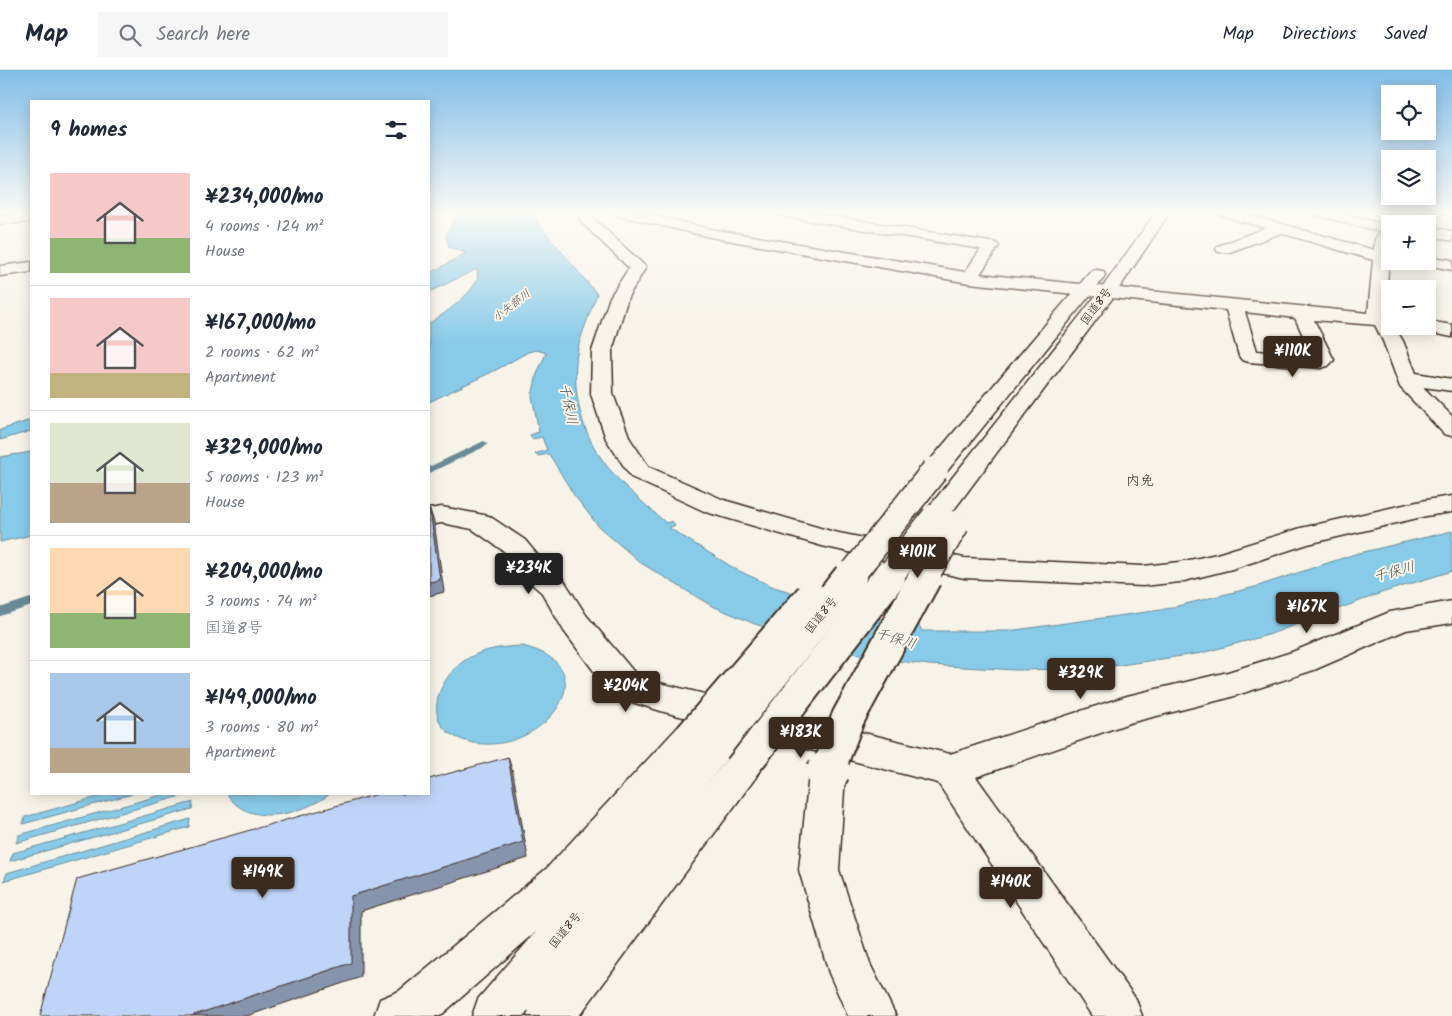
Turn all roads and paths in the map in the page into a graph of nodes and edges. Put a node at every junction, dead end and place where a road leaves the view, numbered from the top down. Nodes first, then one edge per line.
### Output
1 (626, 256) edge
2 (839, 256) edge
3 (919, 256) edge
4 (984, 256) edge
5 (1133, 256) edge
6 (1436, 262) edge
7 (1452, 265) edge
8 (1104, 266) dead end
9 (30, 267) edge
10 (906, 268) junction
11 (0, 271) edge
12 (969, 278) junction
13 (1381, 282) edge
14 (1086, 290) junction
15 (1108, 292) junction
16 (1234, 306) junction
17 (1302, 314) junction
18 (1381, 317) edge
19 (1381, 320) edge
20 (1436, 328) edge
21 (1452, 331) edge
22 (1390, 335) edge
23 (1408, 378) junction
24 (1452, 385) edge
25 (1452, 429) edge
26 (1452, 504) edge
27 (430, 517) edge
28 (945, 520) junction
29 (1452, 612) edge
30 (716, 751) junction
31 (950, 770) junction
32 (397, 1016) edge
33 (495, 1016) edge
34 (550, 1016) edge
35 (873, 1016) edge
36 (1119, 1016) edge

1 - 26 main road
2 - 10 main road
3 - 10 main road
4 - 12 main road
5 - 15 main road, 国道8号
6 - 7 main road
8 - 14 main road, 国道8号
9 - 11 main road
10 - 12 main road
12 - 14 main road
13 - 18 main road
14 - 15 main road
14 - 30 main road, 国道8号, bridge
15 - 16 main road
15 - 28 main road, 国道8号
16 - 17 main road
16 - 17 main road
17 - 19 main road
20 - 21 main road
22 - 23 main road
23 - 24 main road
23 - 25 main road
27 - 31 main road
28 - 30 main road, 国道8号, bridge
28 - 35 main road, bridge
29 - 31 main road
30 - 32 main road
30 - 33 main road, 国道8号
30 - 34 main road, 国道8号
31 - 36 main road

